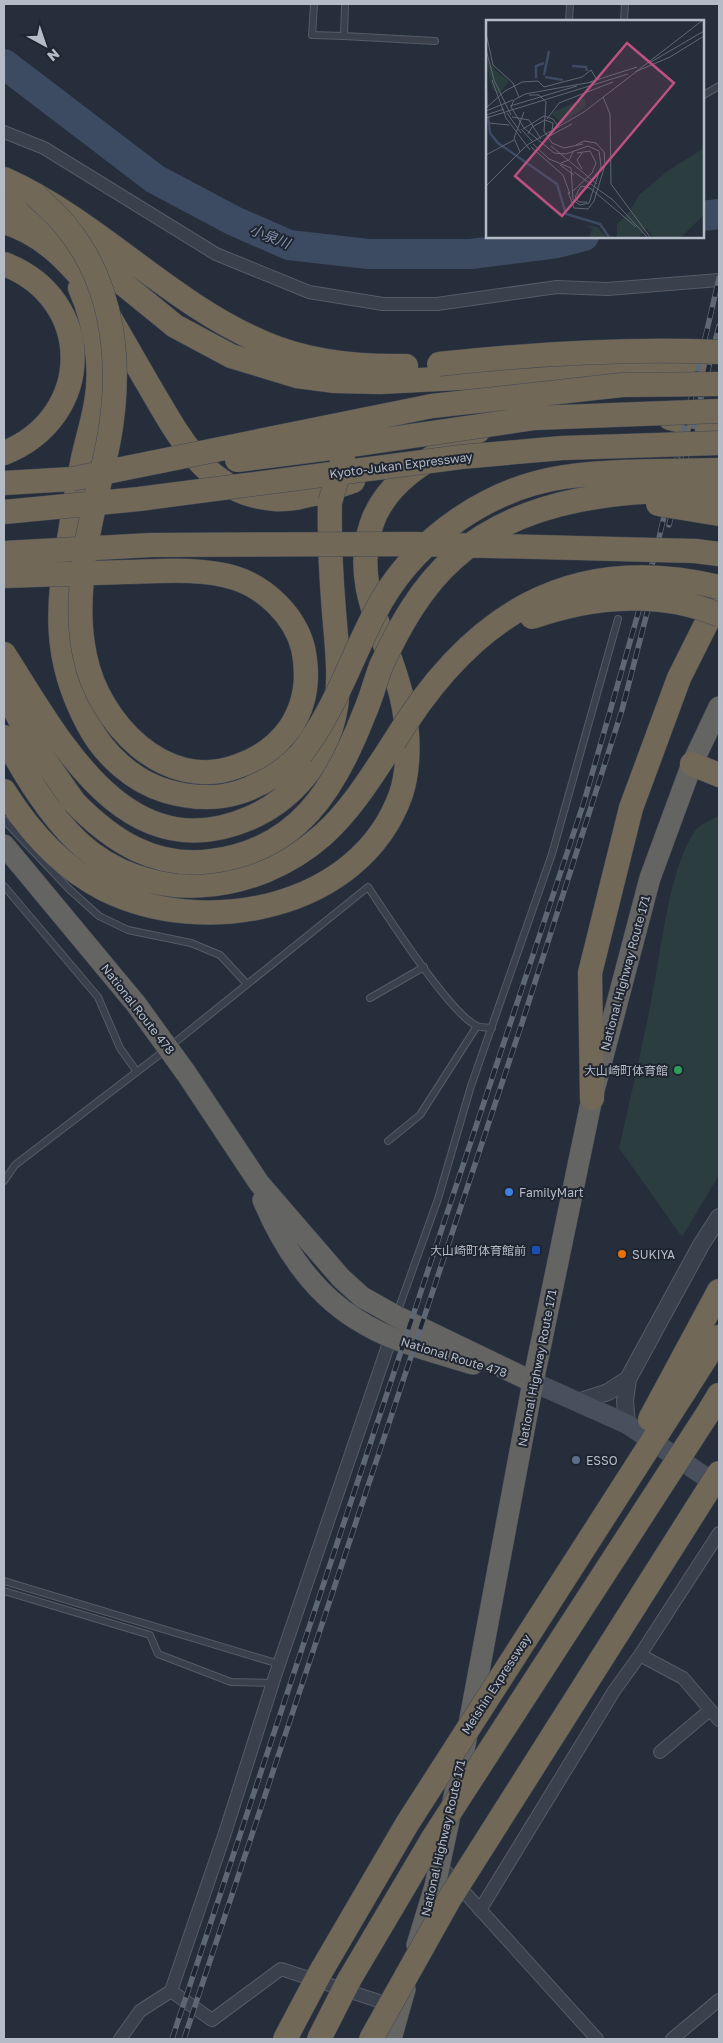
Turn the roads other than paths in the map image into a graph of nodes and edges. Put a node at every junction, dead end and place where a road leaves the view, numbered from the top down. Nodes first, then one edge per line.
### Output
1 (314, 4) edge
2 (345, 4) edge
3 (570, 4) edge
4 (625, 4) edge
5 (569, 20) edge
6 (624, 20) edge
7 (344, 36) junction
8 (435, 40) dead end
9 (719, 86) edge
10 (703, 95) edge
11 (4, 132) edge
12 (4, 179) edge
13 (35, 195) junction
14 (4, 205) edge
15 (4, 222) edge
16 (56, 251) junction
17 (4, 264) edge
18 (719, 280) edge
19 (719, 352) edge
20 (719, 374) edge
21 (493, 377) junction
22 (719, 384) edge
23 (629, 410) junction
24 (719, 411) edge
25 (719, 417) edge
26 (719, 430) edge
27 (478, 431) junction
28 (719, 443) edge
29 (4, 453) edge
30 (719, 470) edge
31 (80, 478) junction
32 (4, 483) edge
33 (719, 490) edge
34 (4, 512) edge
35 (719, 514) edge
36 (497, 528) junction
37 (4, 554) edge
38 (719, 554) edge
39 (4, 576) edge
40 (719, 587) edge
41 (719, 598) edge
42 (719, 615) edge
43 (618, 619) dead end
44 (4, 654) edge
45 (4, 690) edge
46 (719, 707) edge
47 (4, 738) edge
48 (394, 742) junction
49 (692, 764) junction
50 (719, 775) edge
51 (4, 791) edge
52 (4, 820) edge
53 (4, 845) edge
54 (4, 886) edge
55 (424, 967) junction
56 (247, 984) junction
57 (370, 998) dead end
58 (477, 1026) junction
59 (492, 1028) junction
60 (168, 1048) junction
61 (136, 1072) junction
62 (592, 1098) junction
63 (388, 1141) dead end
64 (4, 1181) edge
65 (259, 1183) junction
66 (719, 1217) edge
67 (719, 1291) edge
68 (396, 1316) junction
69 (391, 1337) junction
70 (719, 1337) edge
71 (628, 1380) junction
72 (532, 1382) junction
73 (677, 1388) junction
74 (578, 1402) junction
75 (714, 1402) edge
76 (626, 1424) junction
77 (719, 1473) edge
78 (719, 1486) edge
79 (719, 1533) edge
80 (4, 1581) edge
81 (4, 1591) edge
82 (640, 1655) junction
83 (279, 1664) junction
84 (272, 1683) junction
85 (710, 1710) junction
86 (719, 1720) edge
87 (660, 1752) dead end
88 (439, 1864) junction
89 (480, 1910) junction
90 (171, 1991) junction
91 (719, 2000) edge
92 (399, 2008) junction
93 (120, 2039) edge
94 (285, 2039) edge
95 (319, 2039) edge
96 (371, 2039) edge
97 (391, 2039) edge
98 (597, 2039) edge
99 (672, 2039) edge

1 - 7 lane
2 - 7 lane
3 - 5 lane
4 - 6 lane
7 - 8 lane
9 - 10 lane
11 - 18 street
12 - 13 highway
13 - 19 highway, bridge
13 - 39 highway, bridge
14 - 21 highway
15 - 16 highway
16 - 27 highway
16 - 30 highway, bridge
17 - 29 highway
20 - 21 highway
21 - 44 highway, bridge
22 - 31 highway, bridge
23 - 25 highway
23 - 26 highway
23 - 27 highway
24 - 31 highway, Kyoto-Jukan Expressway, bridge
27 - 51 highway
28 - 34 highway, Kyoto-Jukan Expressway, bridge
31 - 32 highway
33 - 36 highway, bridge
35 - 36 highway, bridge
36 - 45 highway, bridge
37 - 38 highway, bridge
40 - 48 highway, bridge
41 - 62 highway
42 - 48 highway, bridge
43 - 59 lane
46 - 49 highway, National Highway Route 171
47 - 48 highway
49 - 50 highway
49 - 62 highway, National Highway Route 171
52 - 56 lane
53 - 60 highway, National Route 478
54 - 61 lane
55 - 56 lane
55 - 57 lane
55 - 58 lane
56 - 60 lane
58 - 59 lane
58 - 63 lane
59 - 68 lane
60 - 61 lane
60 - 65 highway, National Route 478
61 - 64 lane
62 - 72 highway, National Highway Route 171
65 - 68 highway, National Route 478
65 - 69 highway, National Route 478
66 - 71 street
67 - 73 highway
68 - 72 highway, National Route 478
69 - 72 highway, National Route 478
69 - 83 street
70 - 73 highway
71 - 74 street
71 - 76 street
72 - 74 main road
72 - 88 highway, National Highway Route 171
73 - 94 highway, Meishin Expressway, bridge
74 - 76 main road
75 - 95 highway, bridge
76 - 78 main road
77 - 96 highway, bridge
79 - 82 street
80 - 83 lane
81 - 84 lane
82 - 85 street
82 - 89 street
83 - 84 street
84 - 90 street
85 - 86 street
85 - 87 street
88 - 89 street
88 - 92 highway, National Highway Route 171
89 - 98 street
90 - 92 street
90 - 93 street
91 - 99 street
92 - 97 highway, National Highway Route 171

